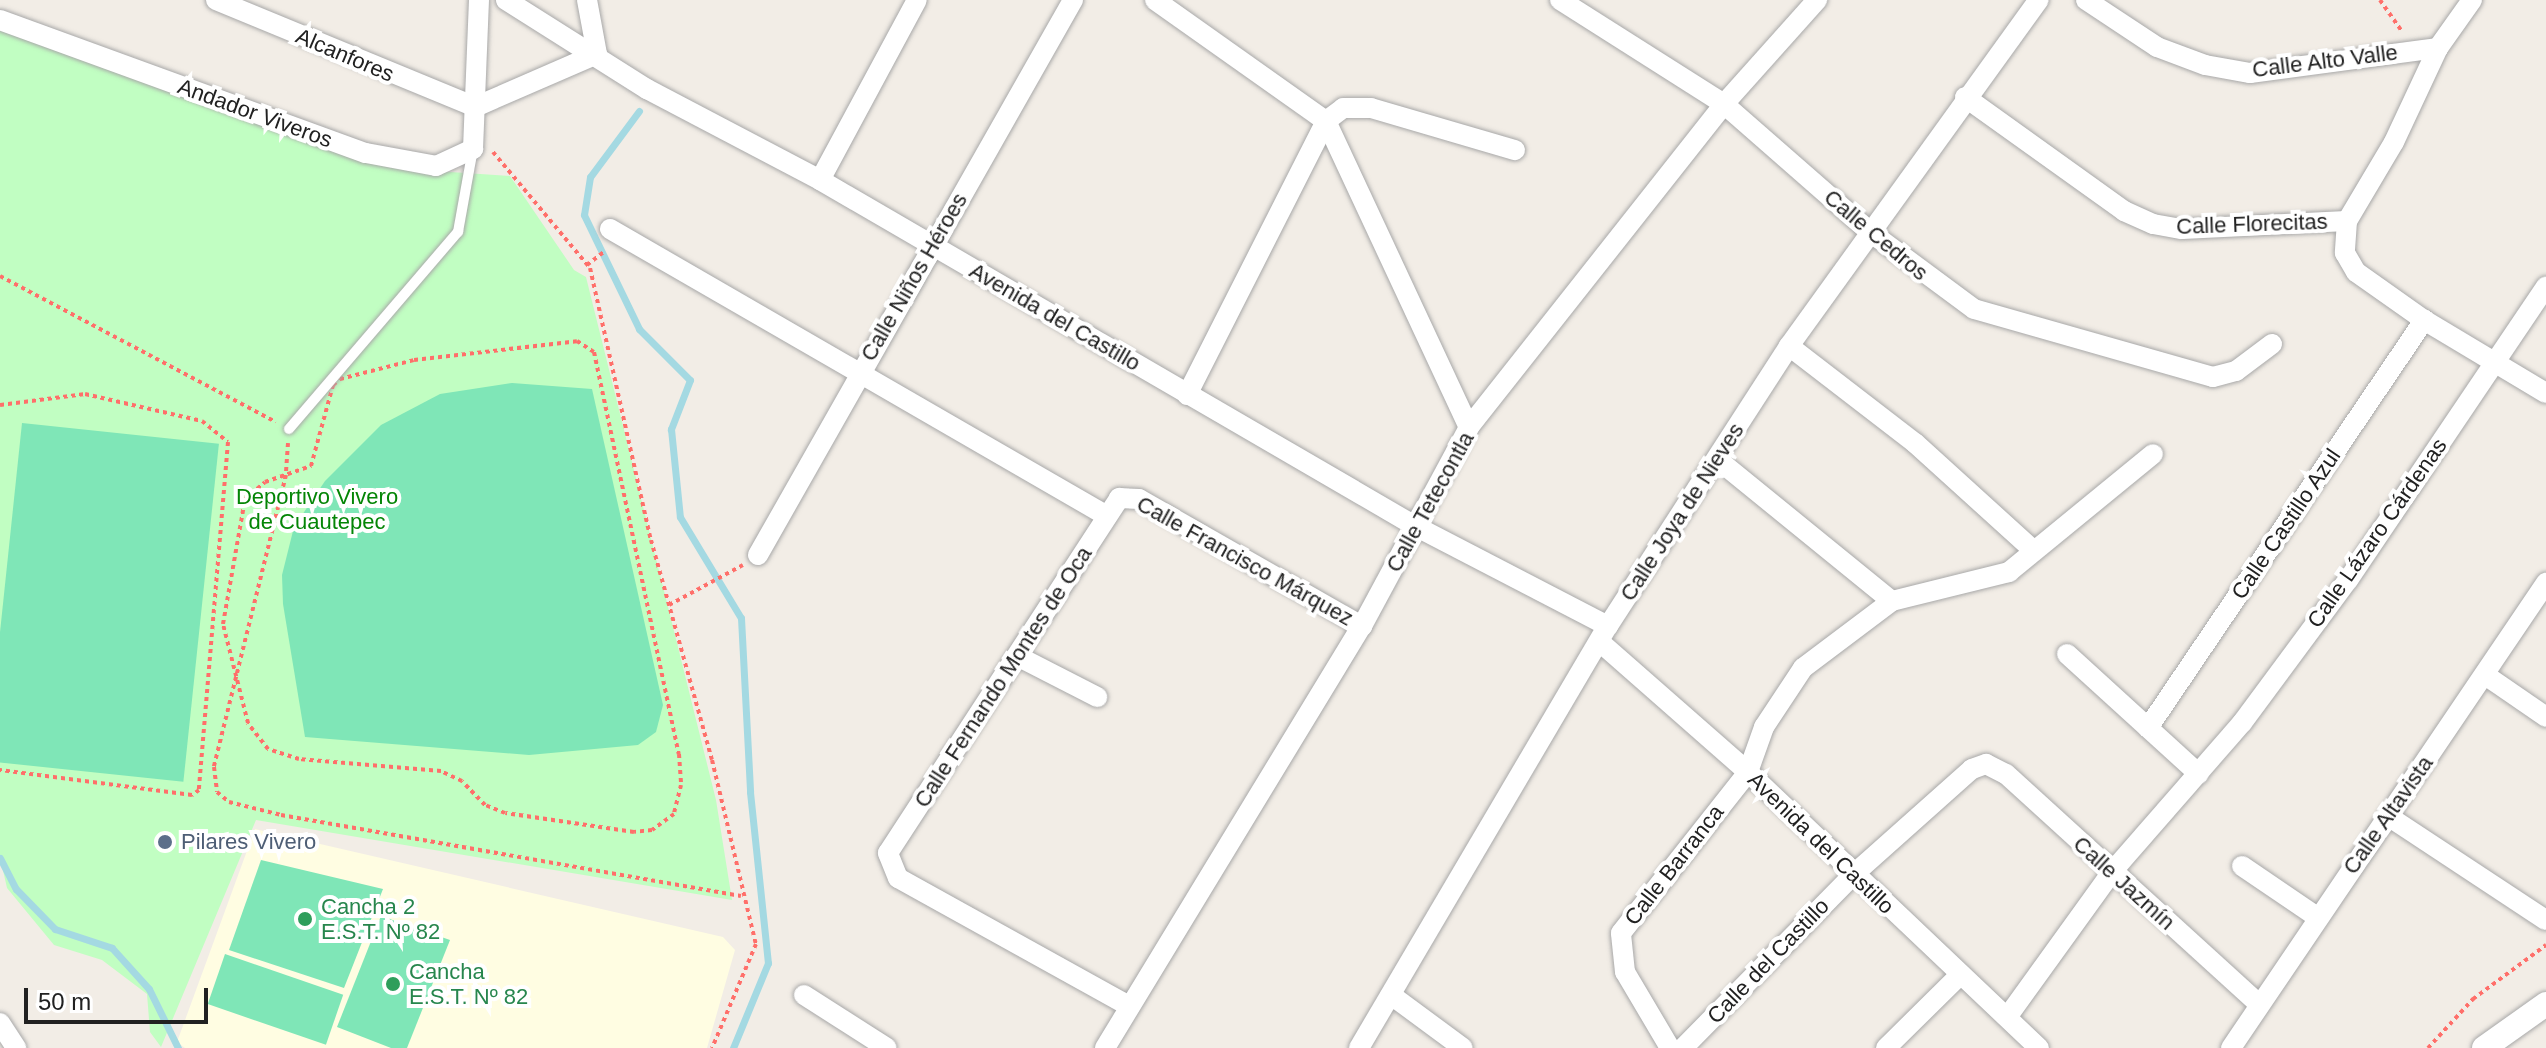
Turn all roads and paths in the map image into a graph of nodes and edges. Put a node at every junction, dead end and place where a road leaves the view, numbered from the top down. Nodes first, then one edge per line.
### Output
1 (216, 0) edge
2 (479, 0) edge
3 (506, 0) edge
4 (587, 0) edge
5 (917, 0) edge
6 (1073, 0) edge
7 (1155, 0) edge
8 (1560, 0) edge
9 (1817, 0) edge
10 (2039, 0) edge
11 (2086, 0) edge
12 (2380, 0) edge
13 (2472, 0) edge
14 (0, 20) edge
15 (2438, 48) junction
16 (2416, 51) junction
17 (597, 54) junction
18 (1965, 97) junction
19 (1724, 104) junction
20 (475, 107) junction
21 (1326, 121) junction
22 (473, 149) junction
23 (1515, 150) dead end
24 (820, 180) junction
25 (2347, 221) junction
26 (1870, 232) junction
27 (610, 238) joint
28 (933, 246) junction
29 (587, 265) junction
30 (0, 276) edge
31 (2546, 287) edge
32 (2424, 320) junction
33 (2272, 344) dead end
34 (1789, 346) junction
35 (2494, 360) junction
36 (858, 373) junction
37 (2546, 393) edge
38 (1187, 395) junction
39 (0, 405) edge
40 (1469, 427) junction
41 (289, 429) junction
42 (2153, 454) dead end
43 (1717, 459) junction
44 (286, 475) junction
45 (1128, 496) joint
46 (1107, 516) junction
47 (1417, 527) junction
48 (2032, 549) junction
49 (758, 555) dead end
50 (739, 568) dead end
51 (2546, 583) edge
52 (1892, 601) junction
53 (669, 605) junction
54 (212, 611) junction
55 (223, 613) junction
56 (1362, 626) junction
57 (1604, 634) junction
58 (2067, 654) dead end
59 (1019, 657) junction
60 (234, 674) junction
61 (2485, 675) junction
62 (1097, 697) dead end
63 (2546, 717) edge
64 (2148, 728) junction
65 (0, 770) edge
66 (1748, 772) junction
67 (2199, 774) junction
68 (2388, 816) junction
69 (2242, 866) dead end
70 (2111, 873) junction
71 (1854, 874) junction
72 (741, 896) junction
73 (2317, 917) junction
74 (2546, 920) edge
75 (2546, 945) edge
76 (1960, 975) junction
77 (804, 995) dead end
78 (1391, 995) junction
79 (2259, 1004) junction
80 (2546, 1004) edge
81 (1129, 1006) junction
82 (2008, 1016) junction
83 (0, 1023) edge
84 (16, 1048) edge
85 (712, 1048) edge
86 (887, 1048) edge
87 (1105, 1048) edge
88 (1359, 1048) edge
89 (1463, 1048) edge
90 (1670, 1048) edge
91 (1683, 1048) edge
92 (1886, 1048) edge
93 (2039, 1048) edge
94 (2231, 1048) edge
95 (2428, 1048) edge
96 (2484, 1048) edge

1 - 20 street, Alcanfores
2 - 20 street
3 - 17 street, Avenida del Castillo
4 - 17 street
5 - 24 street
6 - 28 street, Calle Niños Héroes
7 - 21 street
8 - 19 street, Calle Cedros
9 - 19 street, Calle Tetecontla
10 - 18 street, Calle Joya de Nieves
11 - 16 street, Calle Alto Valle
12 - 16 path
13 - 15 street
14 - 22 street, Andador Viveros
15 - 16 street, Calle Alto Valle
15 - 25 street
17 - 20 street
17 - 24 street, Avenida del Castillo
18 - 25 street, Calle Florecitas
18 - 26 street, Calle Joya de Nieves
19 - 26 street, Calle Cedros
19 - 40 street, Calle Tetecontla
20 - 22 street
21 - 23 street
21 - 38 street
21 - 40 street
22 - 29 path
22 - 41 lane
24 - 28 street, Avenida del Castillo
25 - 32 street, Calle Florecitas
26 - 33 street, Calle Cedros
26 - 34 street, Calle Joya de Nieves
27 - 29 path
27 - 36 street, Calle Francisco Márquez
28 - 36 street, Calle Niños Héroes
28 - 38 street, Avenida del Castillo
29 - 53 path
30 - 41 path
31 - 35 street, Calle Lázaro Cárdenas
32 - 35 street, Calle Florecitas
32 - 64 street, Calle Castillo Azul
34 - 43 street, Calle Joya de Nieves
34 - 48 street
35 - 37 street, Calle Florecitas
35 - 67 street, Calle Lázaro Cárdenas
36 - 46 street, Calle Francisco Márquez
36 - 49 street, Calle Niños Héroes
38 - 47 street, Avenida del Castillo
39 - 54 path
40 - 47 street, Calle Tetecontla
41 - 44 path
42 - 48 street
43 - 52 street
43 - 57 street, Calle Joya de Nieves
44 - 55 path
44 - 60 path
44 - 60 path
45 - 46 street, Calle Fernando Montes de Oca
45 - 56 street, Calle Francisco Márquez
46 - 59 street, Calle Fernando Montes de Oca
47 - 56 street, Calle Tetecontla
47 - 57 street, Avenida del Castillo
48 - 52 street
50 - 53 path
51 - 61 street, Calle Altavista
52 - 66 street, Calle Barranca
53 - 72 path
54 - 55 path
54 - 65 path
55 - 60 path
56 - 81 street, Calle Tetecontla
57 - 66 street, Avenida del Castillo
57 - 78 street, Calle Joya de Nieves
58 - 64 street
59 - 62 street
59 - 81 street, Calle Fernando Montes de Oca
60 - 72 path
61 - 63 street
61 - 68 street, Calle Altavista
64 - 67 street
66 - 71 street, Avenida del Castillo
66 - 90 street, Calle Barranca
67 - 70 street, Calle Lázaro Cárdenas
68 - 73 street, Calle Altavista
68 - 74 street
69 - 73 street
70 - 71 street, Calle Jazmín
70 - 79 street, Calle Jazmín
70 - 82 street, Calle Lázaro Cárdenas
71 - 76 street, Avenida del Castillo
71 - 91 street, Calle del Castillo
72 - 85 path
73 - 79 street, Calle Altavista
75 - 95 path
76 - 82 street, Avenida del Castillo
76 - 92 street
77 - 86 street
78 - 88 street, Calle Joya de Nieves
78 - 89 street
79 - 94 street, Calle Altavista
80 - 96 street
81 - 87 street, Calle Tetecontla
82 - 93 street, Avenida del Castillo
83 - 84 street

